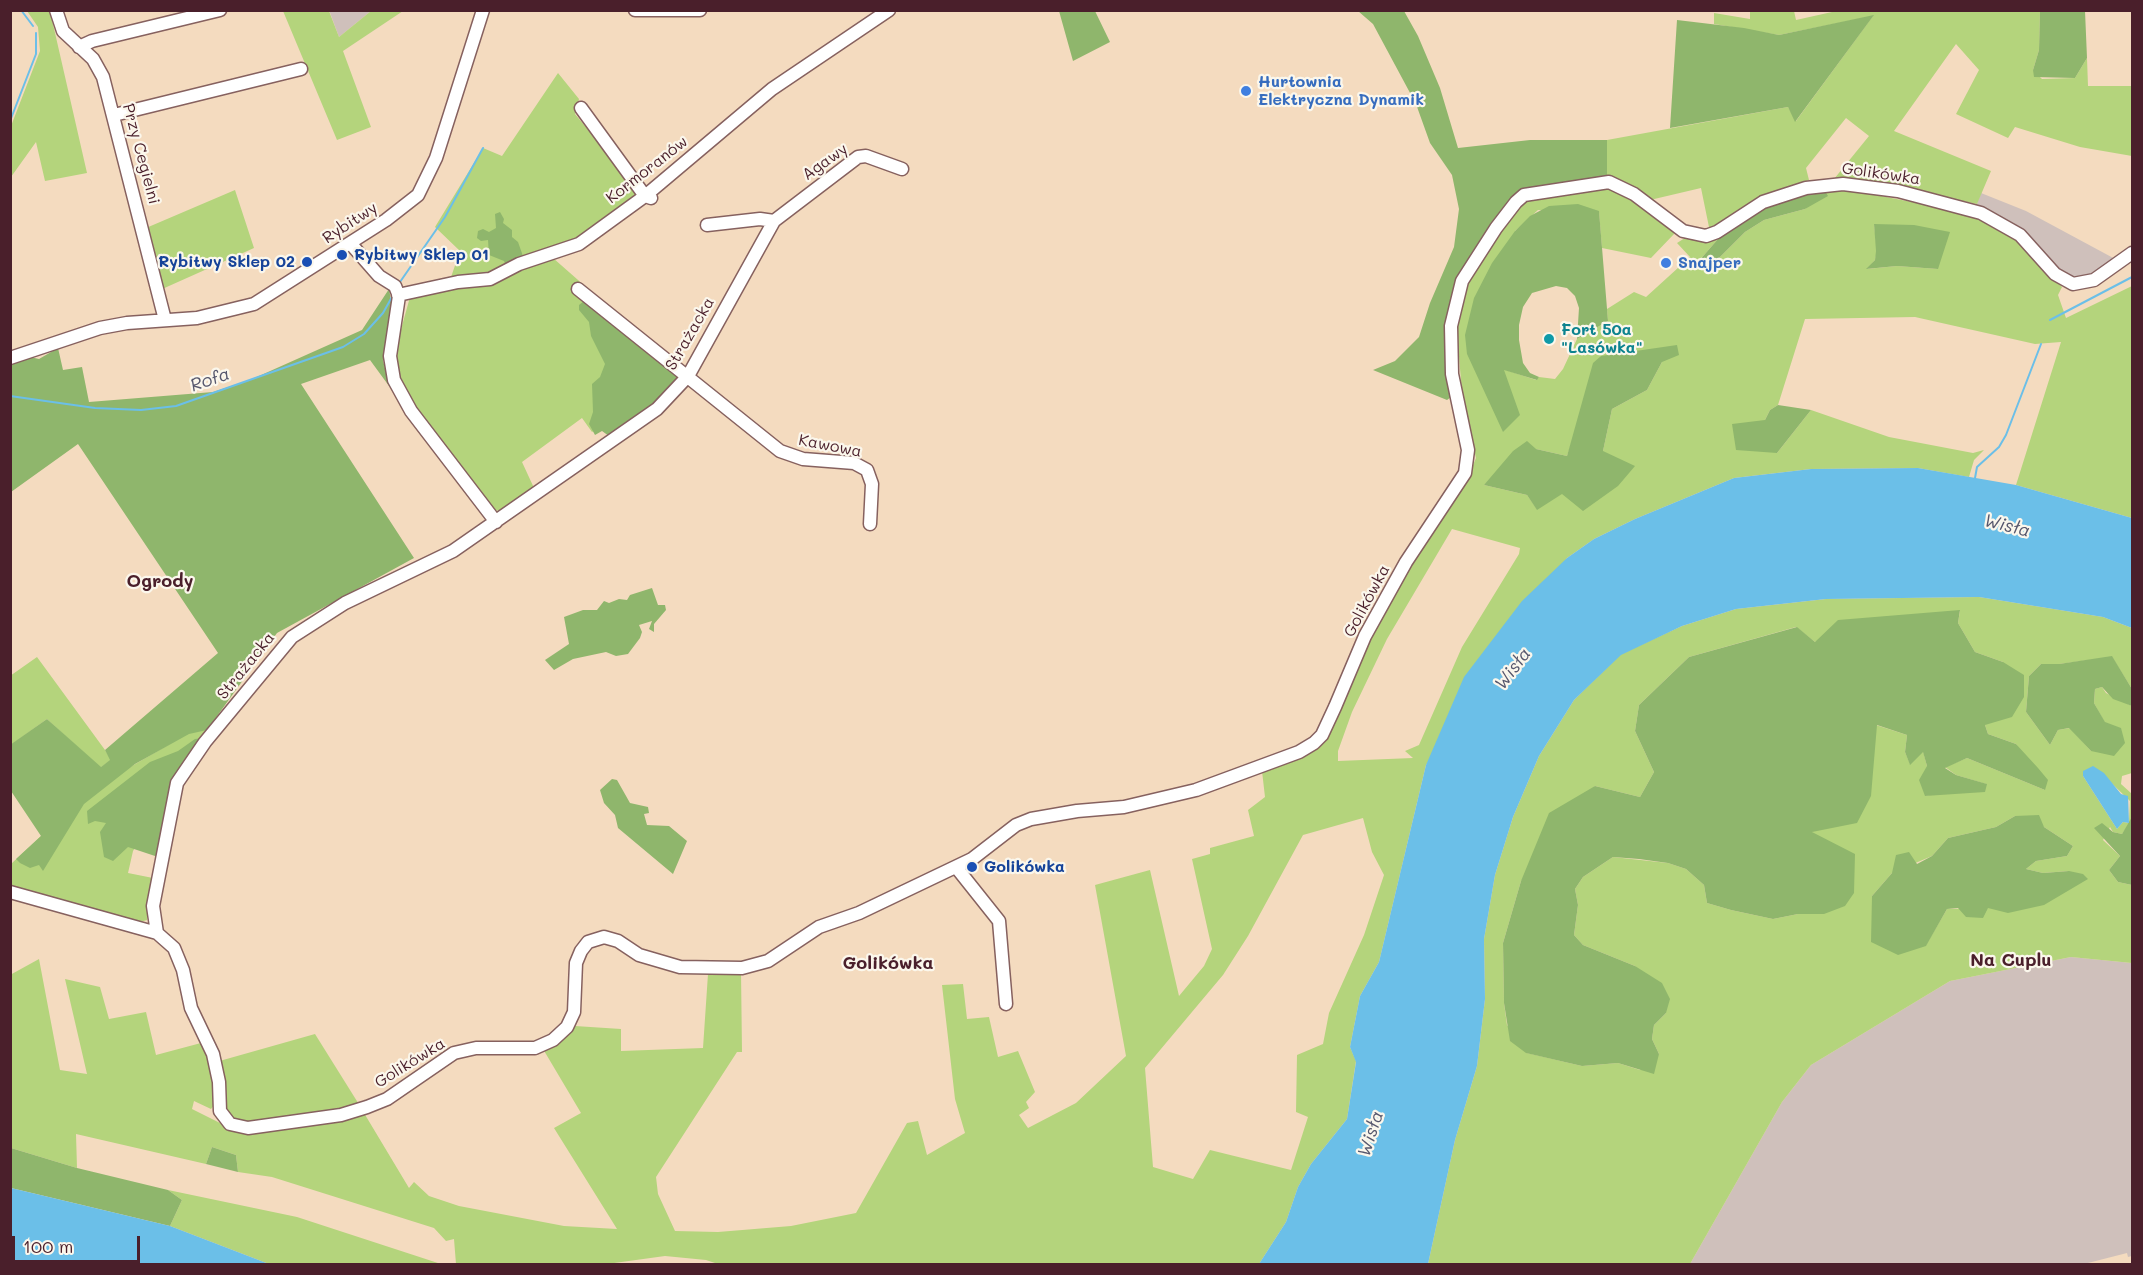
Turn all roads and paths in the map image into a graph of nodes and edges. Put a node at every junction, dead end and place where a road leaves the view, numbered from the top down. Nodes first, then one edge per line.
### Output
1 (56, 10) edge
2 (220, 10) edge
3 (483, 10) edge
4 (635, 10) edge
5 (700, 10) edge
6 (889, 10) edge
7 (79, 47) junction
8 (301, 69) dead end
9 (581, 108) dead end
10 (114, 115) junction
11 (902, 169) dead end
12 (649, 197) junction
13 (774, 221) junction
14 (707, 225) dead end
15 (350, 243) junction
16 (2133, 253) edge
17 (578, 289) dead end
18 (398, 295) junction
19 (165, 320) junction
20 (10, 358) edge
21 (688, 376) junction
22 (496, 522) junction
23 (870, 524) dead end
24 (956, 867) junction
25 (10, 892) edge
26 (157, 933) junction
27 (1006, 1004) dead end

1 - 7 street, Przy Cegielni
2 - 7 street
3 - 15 street, Rybitwy
4 - 5 street
6 - 12 street, Kormoranów
7 - 10 street, Przy Cegielni
8 - 10 street
9 - 12 street
10 - 19 street, Przy Cegielni
11 - 13 street, Agawy
12 - 18 street, Kormoranów
13 - 14 street
13 - 21 street, Strażacka
15 - 18 street
15 - 19 street, Rybitwy
16 - 24 street, Golikówka
17 - 21 street
18 - 22 street
19 - 20 street, Rybitwy
21 - 22 street, Strażacka
21 - 23 street, Kawowa
22 - 26 street, Strażacka
24 - 26 street, Golikówka
24 - 27 street
25 - 26 street

